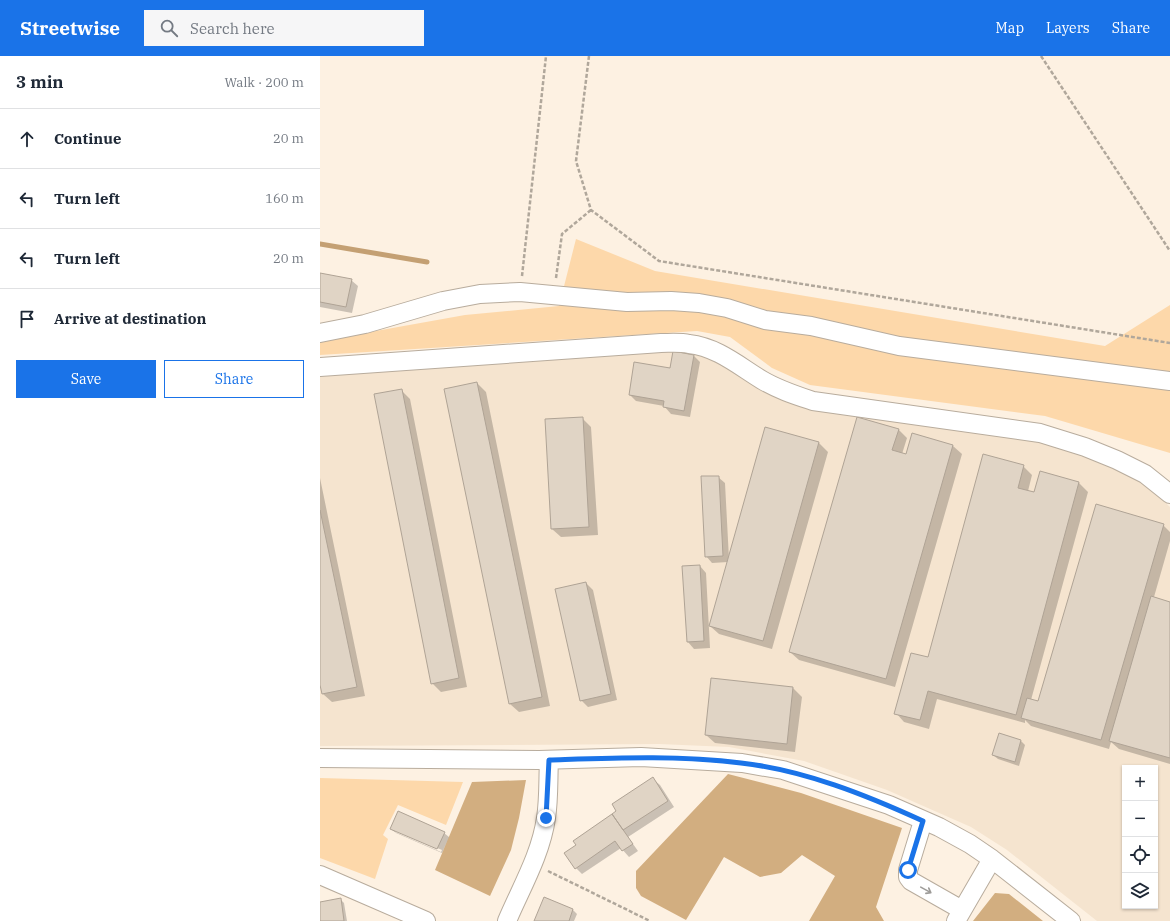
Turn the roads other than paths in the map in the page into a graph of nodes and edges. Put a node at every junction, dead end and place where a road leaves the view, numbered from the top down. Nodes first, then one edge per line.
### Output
1 (320, 334) edge
2 (320, 367) edge
3 (1170, 381) edge
4 (1170, 494) edge
5 (320, 758) edge
6 (549, 760) junction
7 (923, 821) junction
8 (992, 860) junction
9 (320, 875) edge
10 (959, 915) edge
11 (426, 921) edge
12 (507, 921) edge
13 (1071, 921) edge

1 - 3 street
2 - 4 street
5 - 6 street
6 - 7 street
6 - 12 street
7 - 8 street
7 -> 10 street
8 - 10 street
8 - 13 street
9 - 11 street

